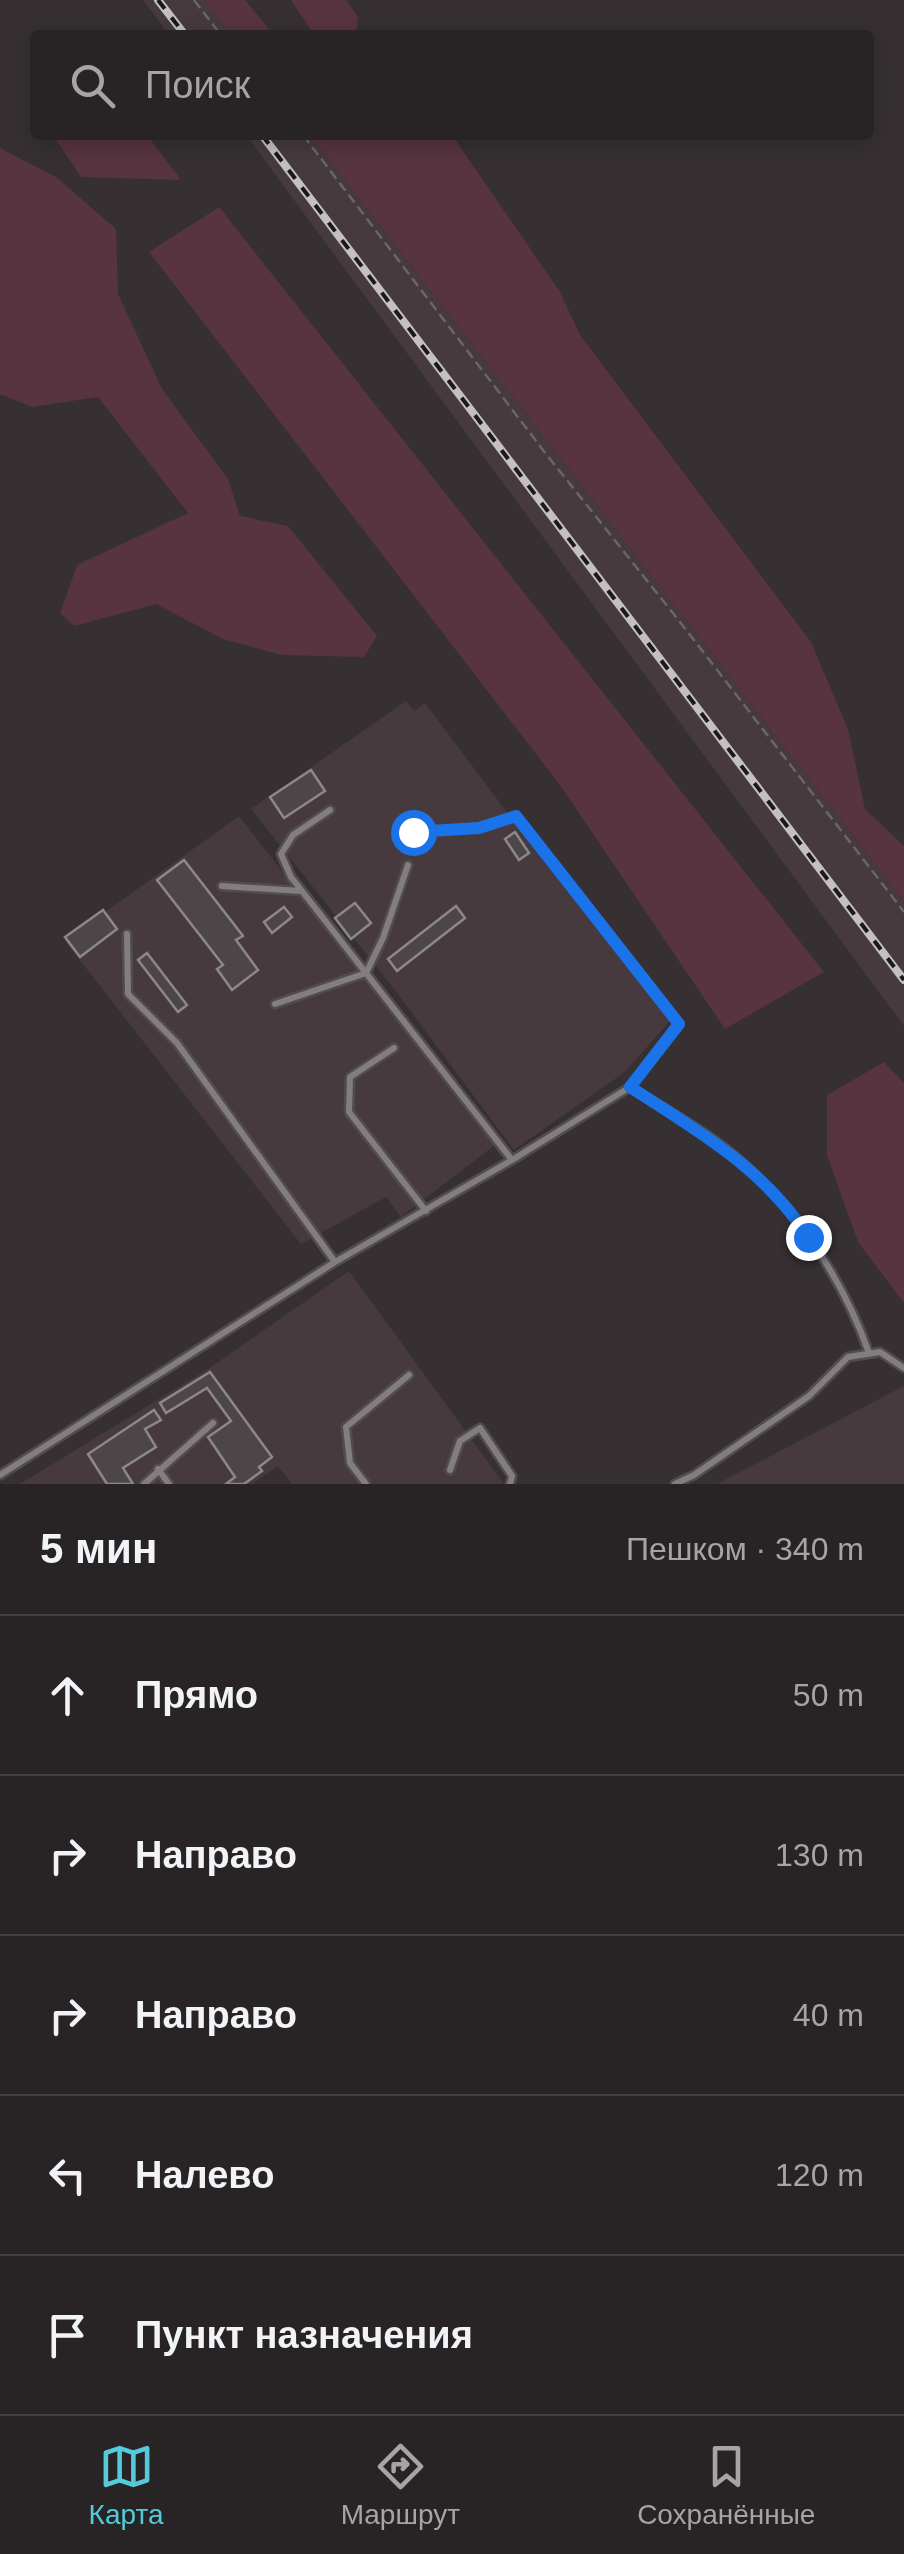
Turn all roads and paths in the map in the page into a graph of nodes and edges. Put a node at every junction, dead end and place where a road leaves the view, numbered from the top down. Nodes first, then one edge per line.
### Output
1 (194, 0) edge
2 (217, 30) edge
3 (307, 140) edge
4 (330, 810) dead end
5 (413, 832) dead end
6 (408, 866) dead end
7 (222, 886) dead end
8 (302, 891) junction
9 (904, 912) edge
10 (127, 934) dead end
11 (366, 973) junction
12 (275, 1004) dead end
13 (394, 1048) dead end
14 (630, 1087) junction
15 (512, 1160) junction
16 (426, 1211) junction
17 (335, 1262) junction
18 (868, 1354) junction
19 (904, 1368) edge
20 (409, 1375) dead end
21 (213, 1423) dead end
22 (158, 1469) junction
23 (450, 1470) dead end
24 (0, 1476) edge
25 (144, 1484) edge
26 (169, 1484) edge
27 (366, 1484) edge
28 (510, 1484) edge
29 (674, 1484) edge

1 - 2 path
3 - 9 path
4 - 8 lane
5 - 14 lane
6 - 11 lane
7 - 8 lane
8 - 11 lane
10 - 17 lane
11 - 12 lane
11 - 15 lane
13 - 16 lane
14 - 15 lane
14 - 18 lane
15 - 16 lane
16 - 17 lane
17 - 24 lane
18 - 19 lane
18 - 29 lane
20 - 27 lane
21 - 22 lane
22 - 25 lane
22 - 26 lane
23 - 28 lane

